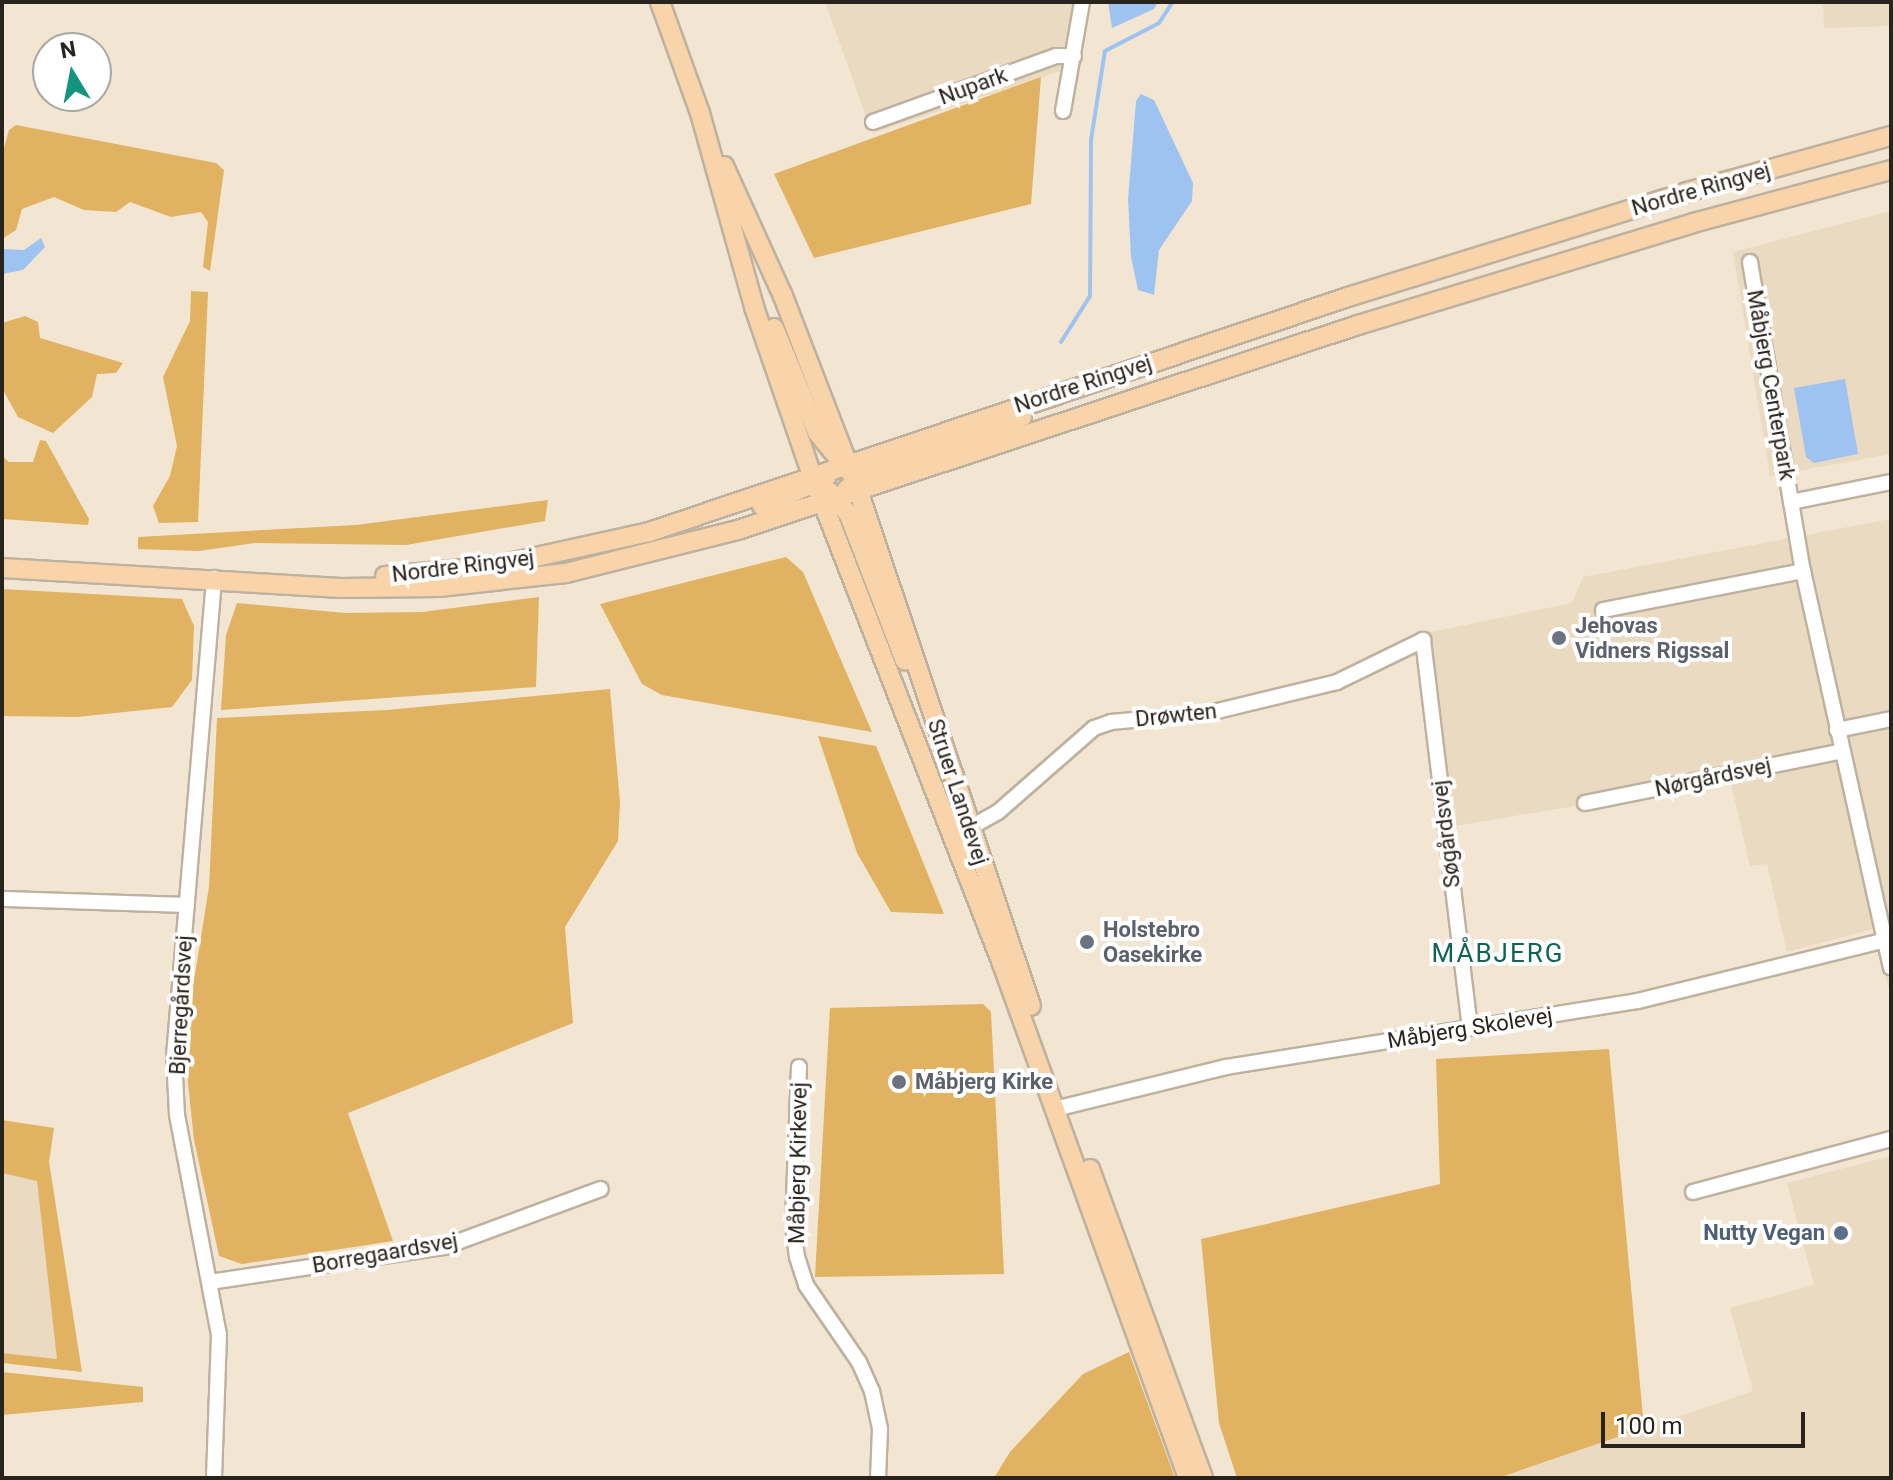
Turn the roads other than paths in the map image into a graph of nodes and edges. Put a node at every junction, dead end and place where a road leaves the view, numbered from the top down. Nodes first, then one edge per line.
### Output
1 (660, 2) edge
2 (1082, 2) edge
3 (1074, 56) junction
4 (1063, 111) dead end
5 (700, 113) junction
6 (873, 122) dead end
7 (1891, 136) edge
8 (1891, 170) edge
9 (1750, 262) dead end
10 (742, 264) junction
11 (840, 479) junction
12 (1891, 482) edge
13 (1791, 502) junction
14 (2, 568) edge
15 (1803, 571) junction
16 (214, 578) junction
17 (266, 581) junction
18 (1603, 610) dead end
19 (1423, 640) joint
20 (1891, 719) edge
21 (1837, 730) junction
22 (1842, 751) junction
23 (1585, 803) dead end
24 (961, 832) junction
25 (2, 899) edge
26 (187, 905) junction
27 (1888, 940) edge
28 (1891, 967) edge
29 (1470, 1028) junction
30 (799, 1067) dead end
31 (1061, 1107) junction
32 (1891, 1139) edge
33 (601, 1189) dead end
34 (1693, 1192) dead end
35 (210, 1282) junction
36 (214, 1478) edge
37 (878, 1478) edge
38 (1188, 1478) edge
39 (1203, 1478) edge

1 - 5 main road, Struer Landevej
2 - 3 street
3 - 4 street
3 - 6 street, Nupark
5 - 10 main road, Struer Landevej
5 - 11 main road, Struer Landevej
7 - 11 main road, Nordre Ringvej
8 - 11 main road, Nordre Ringvej
9 - 13 street, Måbjerg Centerpark
10 - 11 main road, Struer Landevej
10 - 11 main road
11 - 17 main road, Nordre Ringvej
11 - 17 main road, Nordre Ringvej
11 - 24 main road, Struer Landevej
11 - 24 main road, Struer Landevej
12 - 13 street, Måbjerg Centerpark
13 - 15 street
14 - 16 main road, Nordre Ringvej
15 - 18 street
15 - 21 street
16 - 17 main road, Nordre Ringvej
16 - 26 street, Bjerregårdsvej
19 - 24 street, Drøwten
19 - 29 street, Søgårdsvej
20 - 21 street
21 - 22 street
22 - 23 street, Nørgårdsvej
22 - 27 street
24 - 31 main road, Struer Landevej
25 - 26 street
26 - 35 street, Bjerregårdsvej
27 - 28 street
27 - 29 street, Måbjerg Skolevej
29 - 31 street, Måbjerg Skolevej
30 - 37 street, Måbjerg Kirkevej
31 - 38 main road, Struer Landevej
31 - 39 main road, Struer Landevej
32 - 34 street
33 - 35 street, Borregaardsvej
35 - 36 street, Bjerregårdsvej

